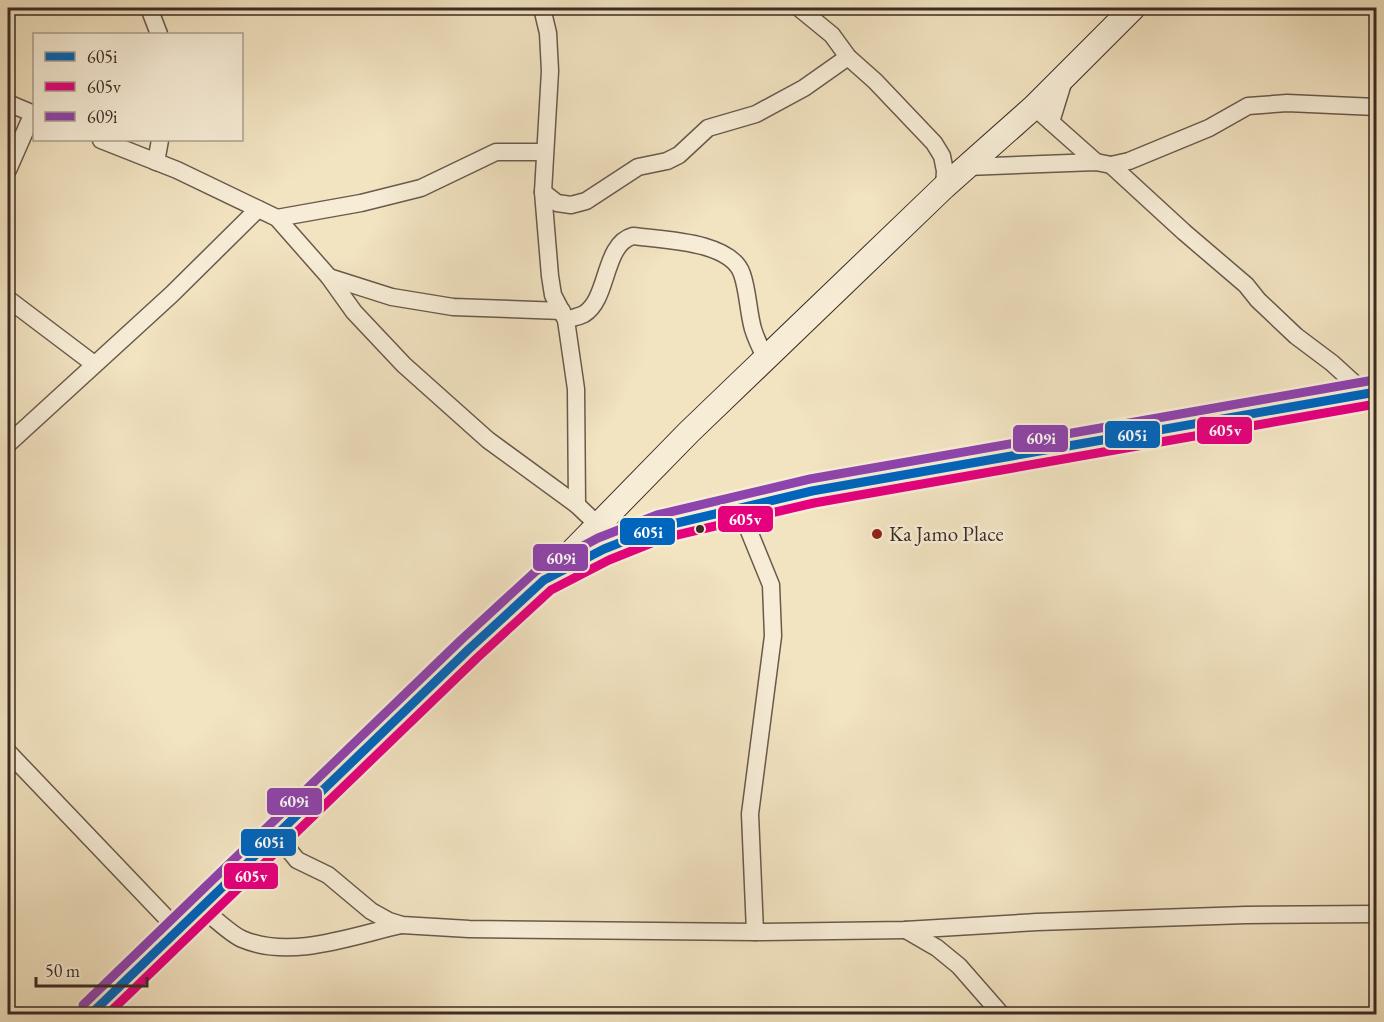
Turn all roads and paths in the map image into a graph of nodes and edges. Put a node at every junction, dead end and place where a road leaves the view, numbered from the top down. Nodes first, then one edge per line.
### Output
1 (149, 8) edge
2 (542, 8) edge
3 (799, 8) edge
4 (1133, 8) edge
5 (159, 33) edge
6 (848, 57) junction
7 (8, 103) edge
8 (1377, 107) edge
9 (33, 114) edge
10 (1043, 115) junction
11 (33, 116) edge
12 (104, 141) edge
13 (160, 141) edge
14 (544, 152) junction
15 (156, 162) junction
16 (1104, 164) junction
17 (967, 167) junction
18 (8, 170) edge
19 (944, 187) junction
20 (543, 192) junction
21 (258, 209) junction
22 (277, 218) junction
23 (329, 277) junction
24 (8, 299) edge
25 (564, 315) junction
26 (766, 359) junction
27 (94, 364) junction
28 (1371, 393) edge
29 (8, 444) edge
30 (577, 505) junction
31 (740, 509) junction
32 (598, 525) junction
33 (544, 580) junction
34 (8, 752) edge
35 (276, 834) junction
36 (201, 907) junction
37 (1377, 914) edge
38 (402, 925) junction
39 (177, 929) junction
40 (905, 930) junction
41 (755, 932) junction
42 (91, 1014) edge
43 (1001, 1014) edge

1 - 5 street
2 - 14 street
3 - 6 street
4 - 10 street
6 - 19 street
6 - 20 street
7 - 9 street
8 - 16 street
10 - 16 street
10 - 17 street
11 - 18 street
12 - 15 street
13 - 15 street
14 - 20 street
14 - 22 street
15 - 21 street
16 - 17 street
16 - 28 street
17 - 19 street
19 - 26 street
20 - 25 street
21 - 22 street
21 - 27 street
22 - 23 street
23 - 25 street
23 - 30 street
24 - 27 street
25 - 26 street
25 - 30 street
26 - 32 street
27 - 29 street
28 - 31 street
30 - 32 street
31 - 33 street
31 - 41 street
32 - 33 street
33 - 35 street
34 - 39 street
35 - 36 street
35 - 38 street
36 - 38 street
36 - 39 street
37 - 40 street
38 - 41 street
39 - 42 street
40 - 41 street
40 - 43 street

